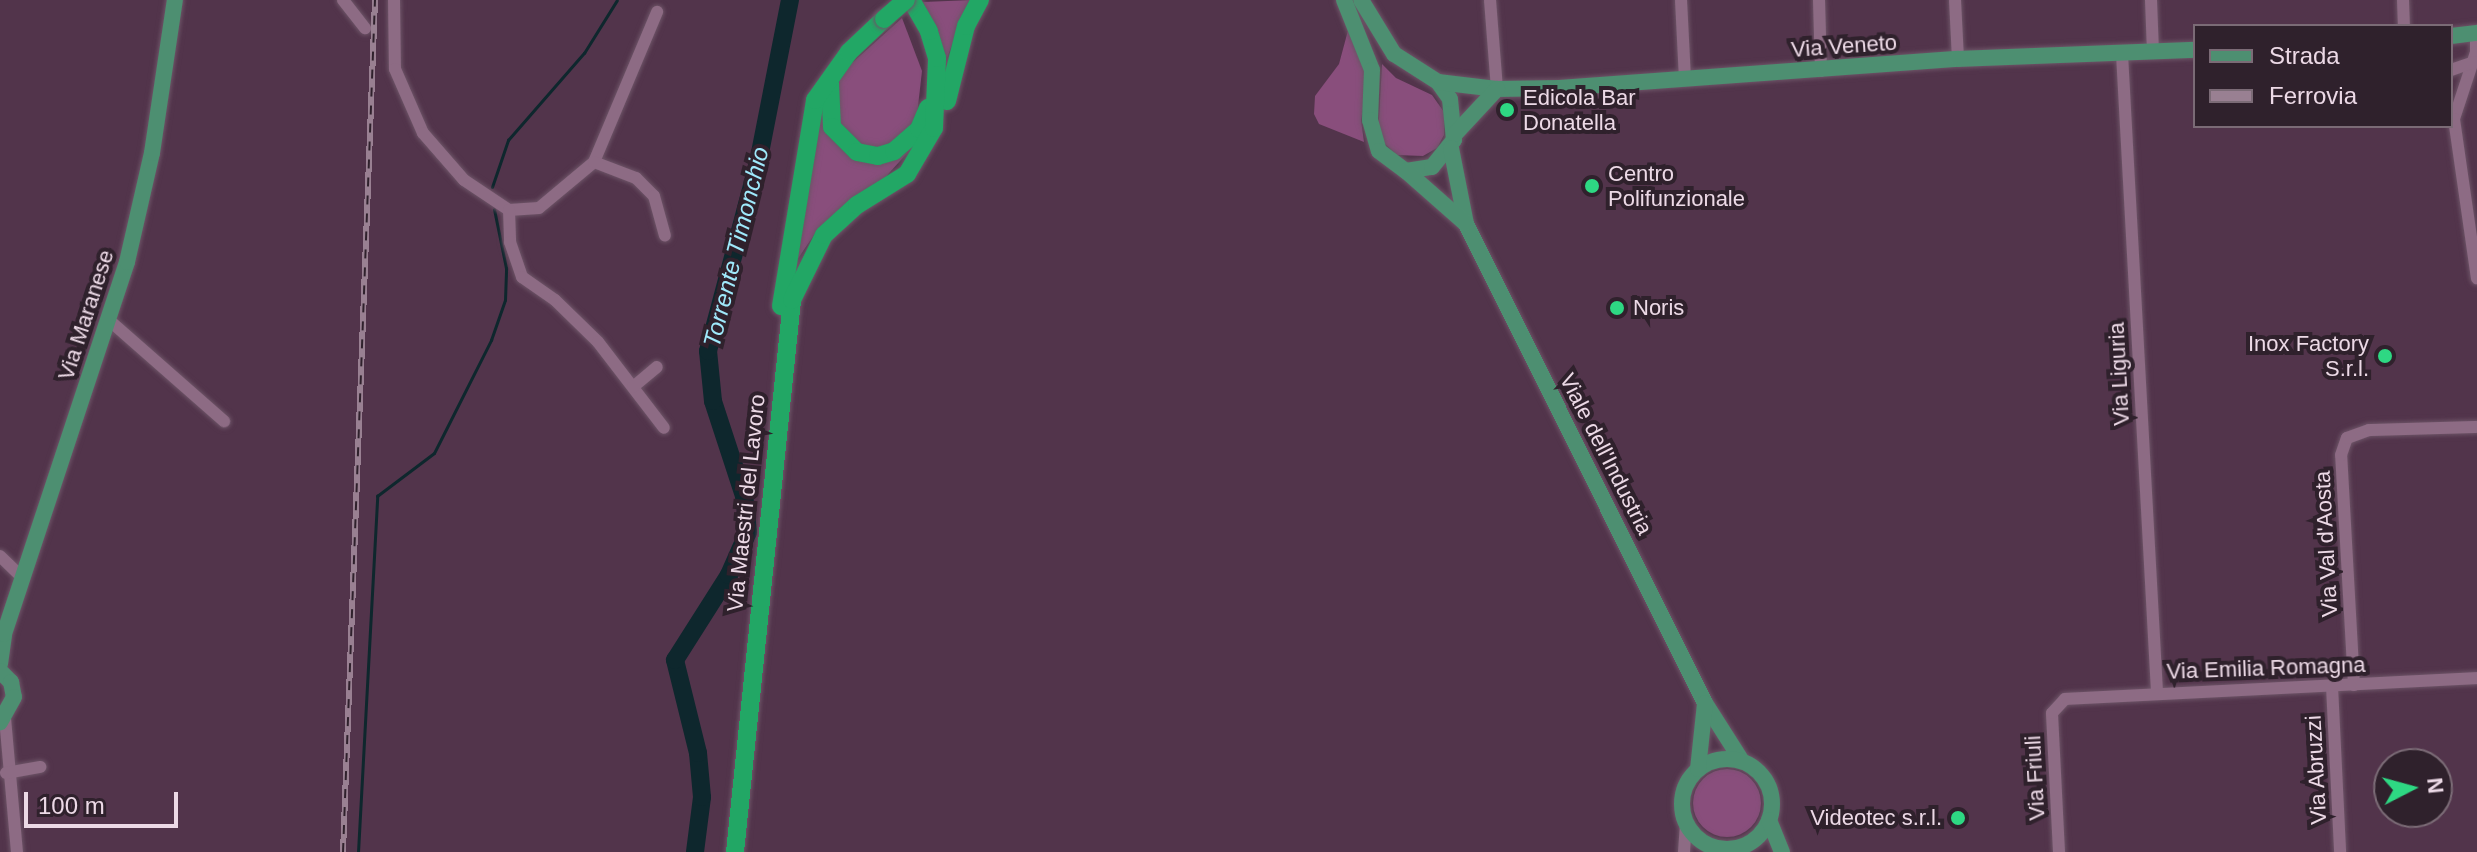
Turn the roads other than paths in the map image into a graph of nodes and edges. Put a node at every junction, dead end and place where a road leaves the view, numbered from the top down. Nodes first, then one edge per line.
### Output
1 (175, 0) edge
2 (343, 0) edge
3 (394, 0) edge
4 (898, 0) edge
5 (908, 0) edge
6 (980, 0) edge
7 (1344, 0) edge
8 (1361, 0) edge
9 (1490, 0) edge
10 (1681, 0) edge
11 (1819, 0) edge
12 (1955, 0) edge
13 (2151, 0) edge
14 (2403, 0) edge
15 (657, 12) dead end
16 (2404, 24) edge
17 (365, 28) dead end
18 (2476, 33) edge
19 (2453, 36) edge
20 (2193, 50) edge
21 (2153, 51) junction
22 (2122, 54) junction
23 (1958, 59) junction
24 (2475, 62) edge
25 (2453, 69) edge
26 (1821, 71) junction
27 (833, 72) junction
28 (1685, 78) junction
29 (1438, 82) junction
30 (1497, 89) junction
31 (928, 108) junction
32 (2453, 115) edge
33 (1453, 141) junction
34 (594, 162) junction
35 (917, 164) junction
36 (1406, 171) junction
37 (878, 194) junction
38 (500, 206) junction
39 (1466, 224) junction
40 (665, 236) dead end
41 (2477, 278) edge
42 (110, 321) junction
43 (657, 367) dead end
44 (633, 387) junction
45 (224, 421) dead end
46 (2477, 427) edge
47 (664, 428) dead end
48 (776, 437) junction
49 (0, 556) edge
50 (22, 577) junction
51 (2, 637) edge
52 (0, 664) edge
53 (0, 671) edge
54 (2477, 678) edge
55 (2354, 685) junction
56 (2332, 686) junction
57 (2157, 693) junction
58 (1705, 703) junction
59 (2058, 704) joint
60 (2, 727) edge
61 (1742, 761) junction
62 (40, 767) dead end
63 (1698, 769) junction
64 (6, 773) junction
65 (1769, 820) junction
66 (1686, 823) junction
67 (1747, 850) edge
68 (1722, 851) edge
69 (17, 852) edge
70 (735, 852) edge
71 (1684, 852) edge
72 (1782, 852) edge
73 (2059, 852) edge
74 (2340, 852) edge

1 - 42 main road, Via Maranese
2 - 17 street
3 - 38 street
4 - 31 highway
5 - 27 highway, bridge
5 - 35 highway
6 - 35 highway
7 - 36 main road, Viale dell'Industria
8 - 29 main road
9 - 30 street
10 - 28 street
11 - 26 street
12 - 23 street
13 - 21 street
14 - 16 street
15 - 34 street
18 - 19 main road
18 - 24 street
20 - 21 main road, Via Veneto
21 - 22 main road, Via Veneto
22 - 23 main road, Via Veneto
22 - 57 street, Via Liguria
23 - 26 main road, Via Veneto
24 - 25 street
24 - 32 street
26 - 28 main road, Via Veneto
27 - 31 highway
27 - 48 highway
28 - 30 main road, Via Veneto
29 - 30 main road, Via Veneto
29 - 33 main road, Viale dell'Industria
30 - 33 main road
31 - 37 highway
32 - 41 street
33 - 36 main road
33 - 39 main road, Viale dell'Industria
34 - 38 street
34 - 40 street
35 - 37 highway
36 - 39 main road, Viale dell'Industria
37 - 48 highway, Via Maestri del Lavoro
38 - 44 street
39 - 58 main road, Viale dell'Industria
42 - 45 street
42 - 50 main road, Via Maranese
43 - 44 street
44 - 47 street
46 - 55 street, Via Val d'Aosta
48 - 70 highway, Via Maestri del Lavoro
49 - 50 street
50 - 51 main road, Via Maranese
51 - 52 main road, Via Maranese
53 - 60 main road
54 - 55 street, Via Emilia Romagna
55 - 56 street, Via Emilia Romagna
56 - 57 street, Via Emilia Romagna
56 - 74 street, Via Abruzzi
57 - 59 street, Via Emilia Romagna
58 - 61 main road, Viale dell'Industria
58 - 63 main road
59 - 73 street, Via Friuli
60 - 64 street
61 - 63 main road
61 - 65 main road, Viale dell'Industria
62 - 64 street
63 - 66 main road
64 - 69 street
65 - 67 main road
65 - 72 main road, Viale dell'Industria
66 - 68 main road
66 - 71 street
67 - 68 main road

